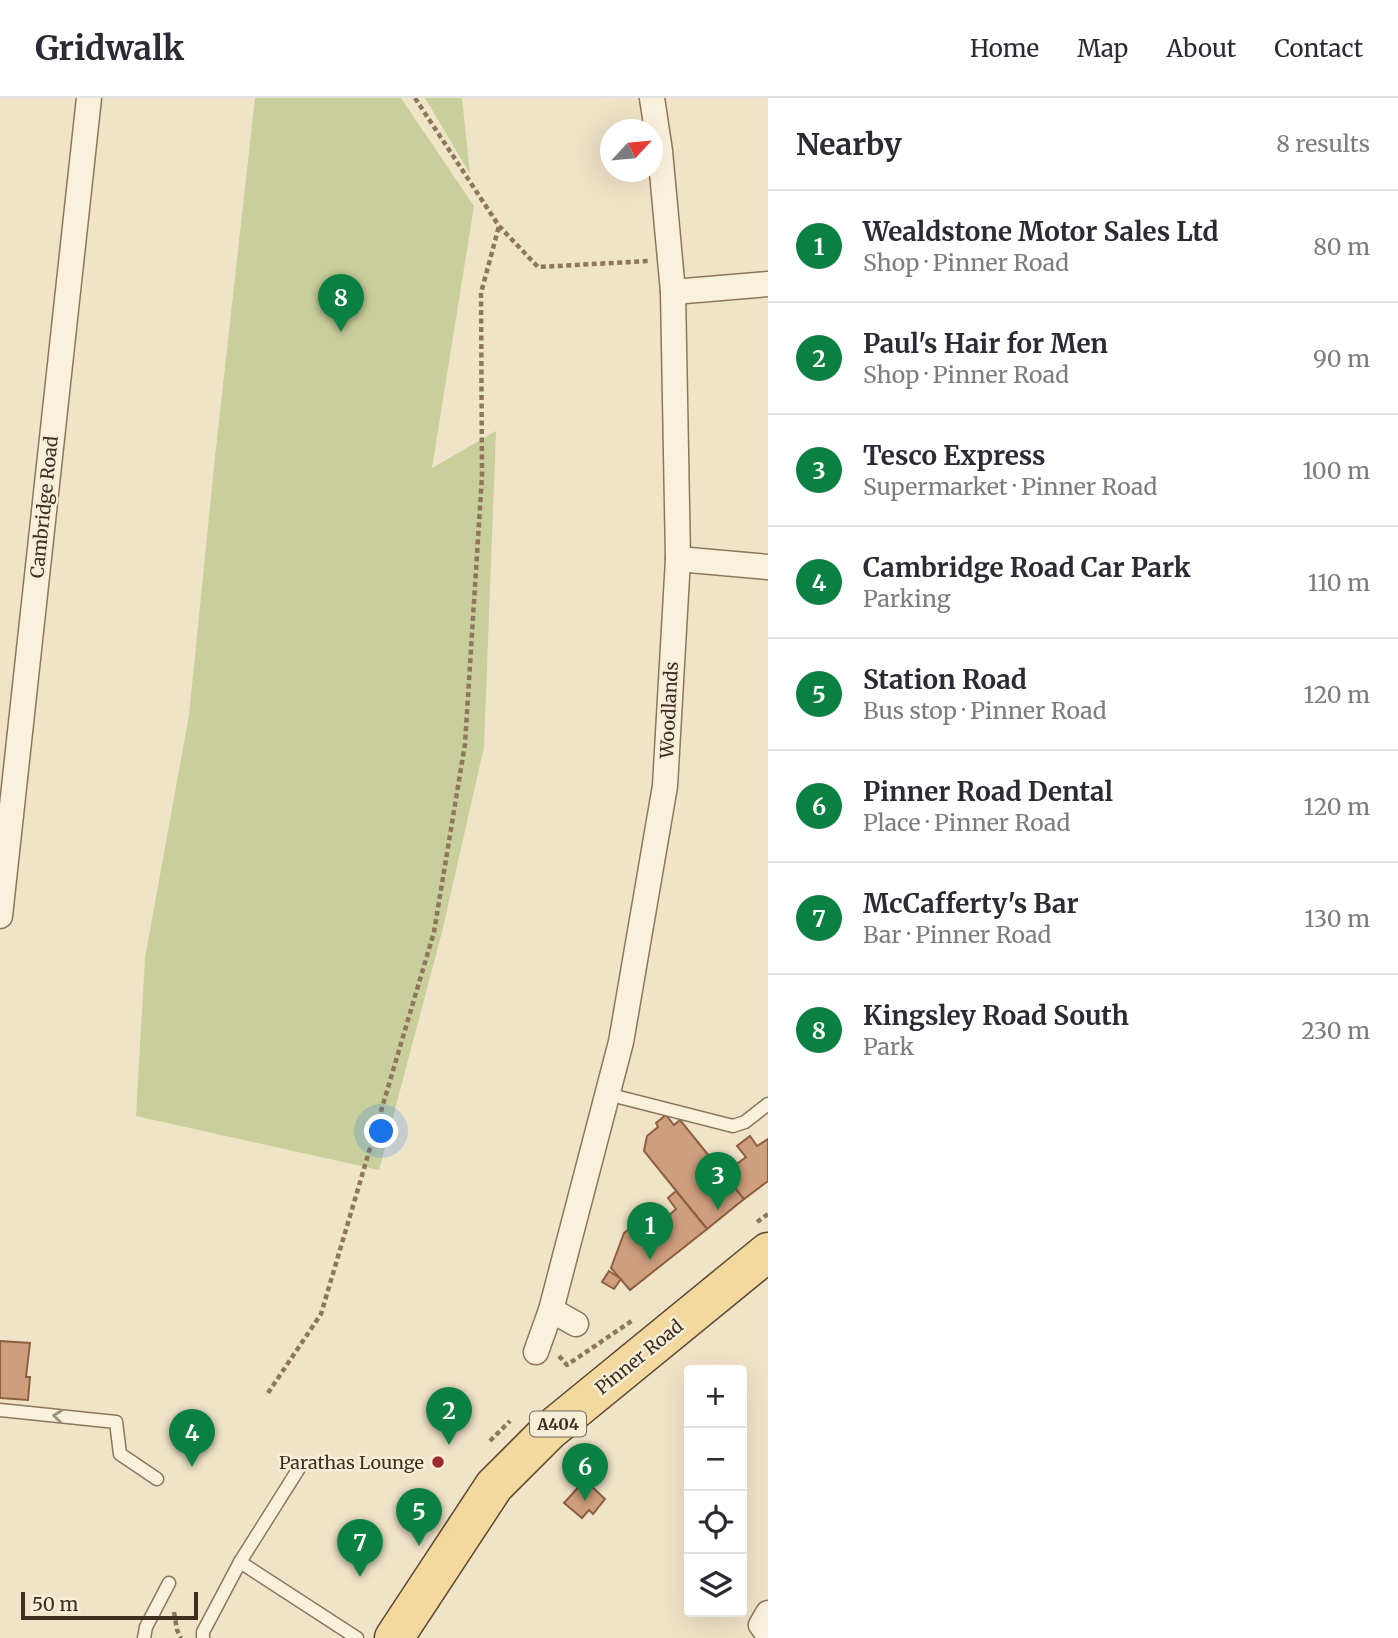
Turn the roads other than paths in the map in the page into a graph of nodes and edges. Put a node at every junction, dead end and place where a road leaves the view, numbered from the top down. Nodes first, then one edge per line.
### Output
1 (89, 98) edge
2 (652, 98) edge
3 (768, 284) edge
4 (673, 292) junction
5 (678, 559) junction
6 (768, 568) edge
7 (0, 916) edge
8 (607, 1094) junction
9 (768, 1104) edge
10 (768, 1252) edge
11 (551, 1310) junction
12 (576, 1324) dead end
13 (548, 1354) road end
14 (0, 1410) edge
15 (301, 1465) dead end
16 (157, 1479) dead end
17 (240, 1562) junction
18 (169, 1583) dead end
19 (768, 1613) edge
20 (768, 1634) edge
21 (144, 1638) edge
22 (203, 1638) edge
23 (357, 1638) edge
24 (394, 1638) edge

1 - 7 street, Cambridge Road
2 - 4 street, Woodlands
3 - 4 street
4 - 5 street, Woodlands
5 - 6 street
5 - 8 street, Woodlands
8 - 9 lane
8 - 11 street, Woodlands
10 - 24 main road, Pinner Road / A404
11 - 12 street
11 - 13 street, Woodlands
16 -> 14 lane
15 - 17 lane
17 - 22 lane
17 - 23 lane
18 - 21 lane
19 - 20 street

